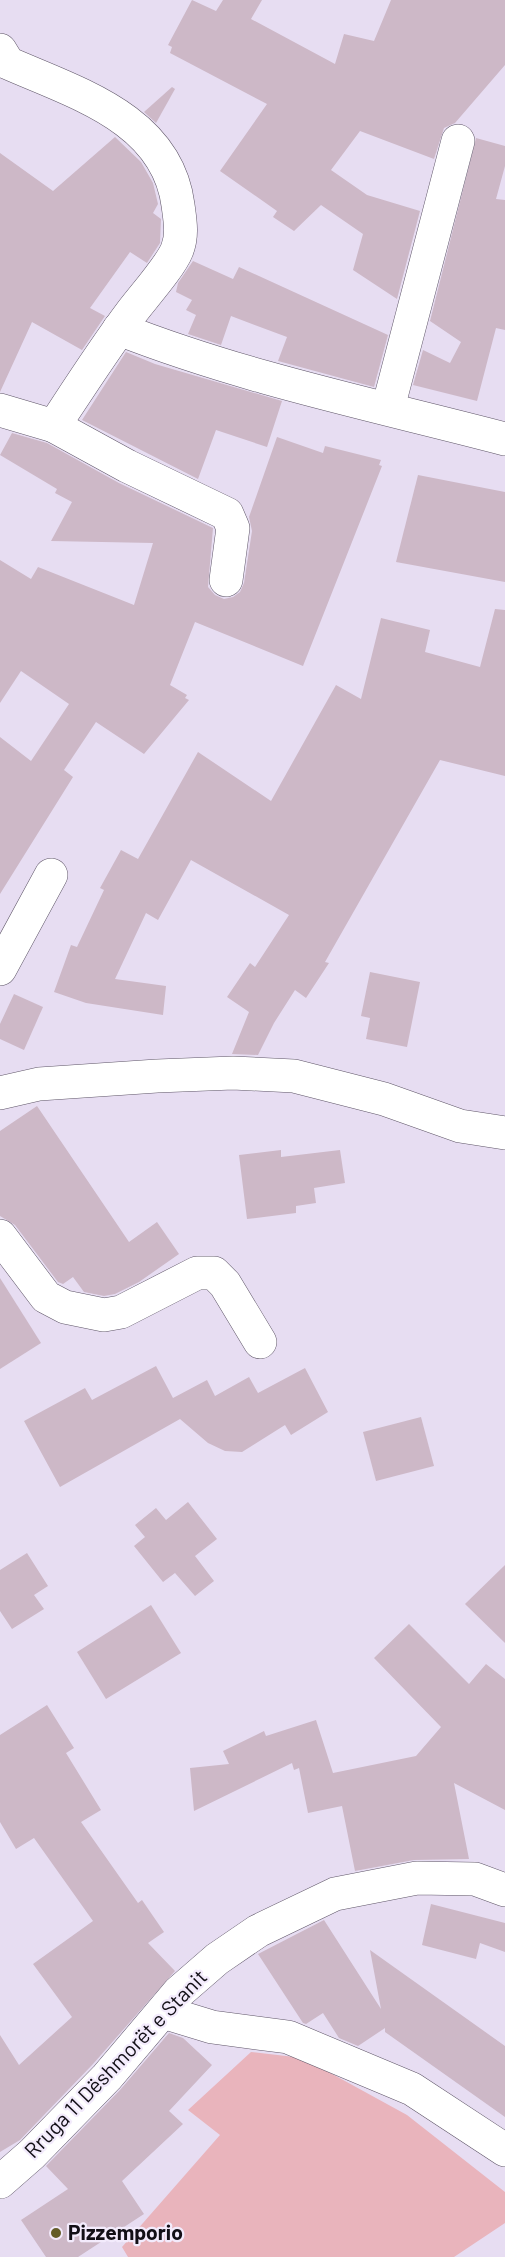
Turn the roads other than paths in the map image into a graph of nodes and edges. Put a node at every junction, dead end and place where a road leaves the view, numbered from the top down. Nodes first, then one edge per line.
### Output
1 (0, 50) edge
2 (458, 141) dead end
3 (119, 329) junction
4 (388, 408) junction
5 (0, 410) edge
6 (54, 426) junction
7 (505, 439) edge
8 (226, 580) dead end
9 (51, 875) dead end
10 (0, 969) edge
11 (0, 1093) edge
12 (505, 1133) edge
13 (0, 1236) edge
14 (260, 1342) dead end
15 (505, 1890) edge
16 (163, 2012) junction
17 (505, 2150) edge
18 (0, 2182) edge

1 - 3 street
2 - 4 street
3 - 4 street
3 - 6 street
4 - 7 street
5 - 6 street
6 - 8 street
9 - 10 street
11 - 12 street
13 - 14 street
15 - 16 street, Rruga 11 Dëshmorët e Stanit
16 - 17 street
16 - 18 street, Rruga 11 Dëshmorët e Stanit

